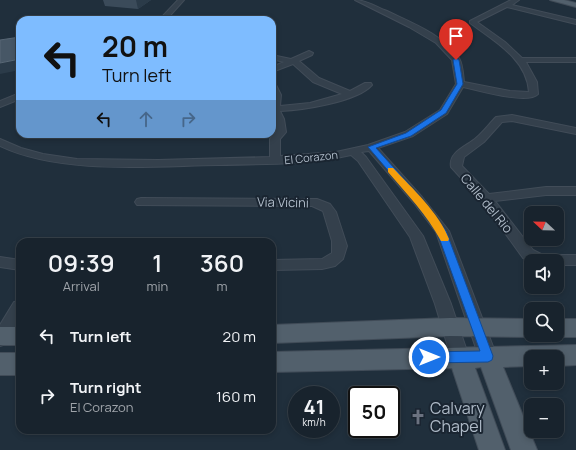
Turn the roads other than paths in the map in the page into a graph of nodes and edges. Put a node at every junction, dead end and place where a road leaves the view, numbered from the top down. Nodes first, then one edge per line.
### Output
1 (181, 0) edge
2 (358, 0) edge
3 (516, 0) edge
4 (554, 0) edge
5 (562, 0) edge
6 (570, 0) edge
7 (576, 3) edge
8 (506, 5) junction
9 (166, 16) edge
10 (576, 22) edge
11 (309, 53) dead end
12 (276, 58) edge
13 (520, 60) junction
14 (576, 60) edge
15 (293, 61) junction
16 (276, 68) edge
17 (460, 84) junction
18 (368, 85) dead end
19 (276, 90) edge
20 (350, 94) junction
21 (16, 98) edge
22 (276, 100) edge
23 (0, 104) edge
24 (276, 110) edge
25 (276, 114) edge
26 (576, 131) edge
27 (276, 135) edge
28 (272, 138) edge
29 (0, 142) edge
30 (371, 147) junction
31 (354, 152) junction
32 (275, 160) junction
33 (576, 191) edge
34 (486, 198) junction
35 (141, 202) dead end
36 (576, 260) edge
37 (0, 262) edge
38 (16, 264) edge
39 (276, 265) edge
40 (16, 316) edge
41 (450, 327) junction
42 (478, 328) junction
43 (524, 328) edge
44 (564, 328) edge
45 (576, 328) edge
46 (276, 334) edge
47 (6, 337) edge
48 (576, 355) edge
49 (488, 356) junction
50 (460, 357) junction
51 (276, 362) edge
52 (0, 364) edge
53 (16, 364) edge
54 (492, 450) edge
55 (524, 450) edge

1 - 9 street
2 - 17 street
3 - 8 street
4 - 7 main road
5 - 7 main road
6 - 7 main road
8 - 10 street
8 - 13 street
11 - 15 street
12 - 15 street
13 - 14 street
13 - 17 street
15 - 16 street
15 - 20 street
17 - 30 street, El Corazon
18 - 20 street
19 - 22 street
20 - 24 street
21 - 23 street
25 - 27 street
26 - 34 street, Calle del Rio
28 - 32 street
29 - 32 street, El Corazon
30 - 31 street, El Corazon
30 - 42 street
31 - 32 street, El Corazon
31 - 41 street
33 - 34 street
34 - 36 street, Calle del Rio
35 - 39 street, Via Vicini
37 - 38 street
40 - 47 street
41 - 42 main road
41 - 46 main road
41 - 50 street
42 - 43 main road
42 - 49 street
44 - 45 main road
48 - 49 main road
49 - 50 main road
49 - 55 main road
50 - 51 main road
50 - 54 main road
52 - 53 main road

